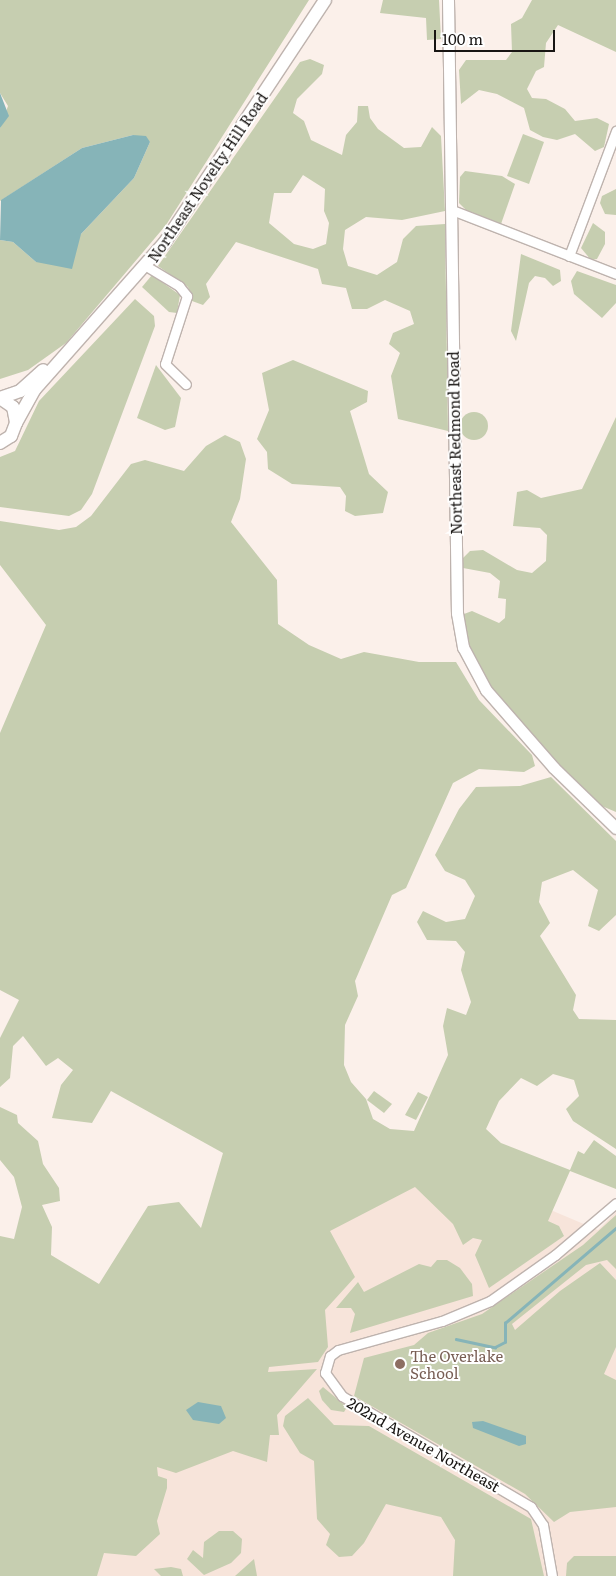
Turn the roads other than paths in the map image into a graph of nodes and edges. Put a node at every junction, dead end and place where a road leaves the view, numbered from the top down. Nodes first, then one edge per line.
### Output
1 (325, 0) edge
2 (448, 0) edge
3 (616, 131) edge
4 (452, 210) junction
5 (570, 256) junction
6 (146, 266) junction
7 (616, 274) edge
8 (75, 342) junction
9 (186, 384) dead end
10 (0, 398) edge
11 (16, 423) junction
12 (0, 443) edge
13 (616, 828) edge
14 (616, 1203) edge
15 (552, 1576) edge

1 - 6 main road, Northeast Novelty Hill Road
2 - 4 street, Northeast Redmond Road
3 - 5 street
4 - 5 street
4 - 13 street, Northeast Redmond Road
5 - 7 street
6 - 8 main road, Northeast Novelty Hill Road
6 - 9 street
8 - 10 main road, Northeast Novelty Hill Road
8 - 11 main road, Northeast Novelty Hill Road
10 - 11 main road
11 - 12 main road, Northeast Novelty Hill Road
14 - 15 street, 202nd Avenue Northeast

